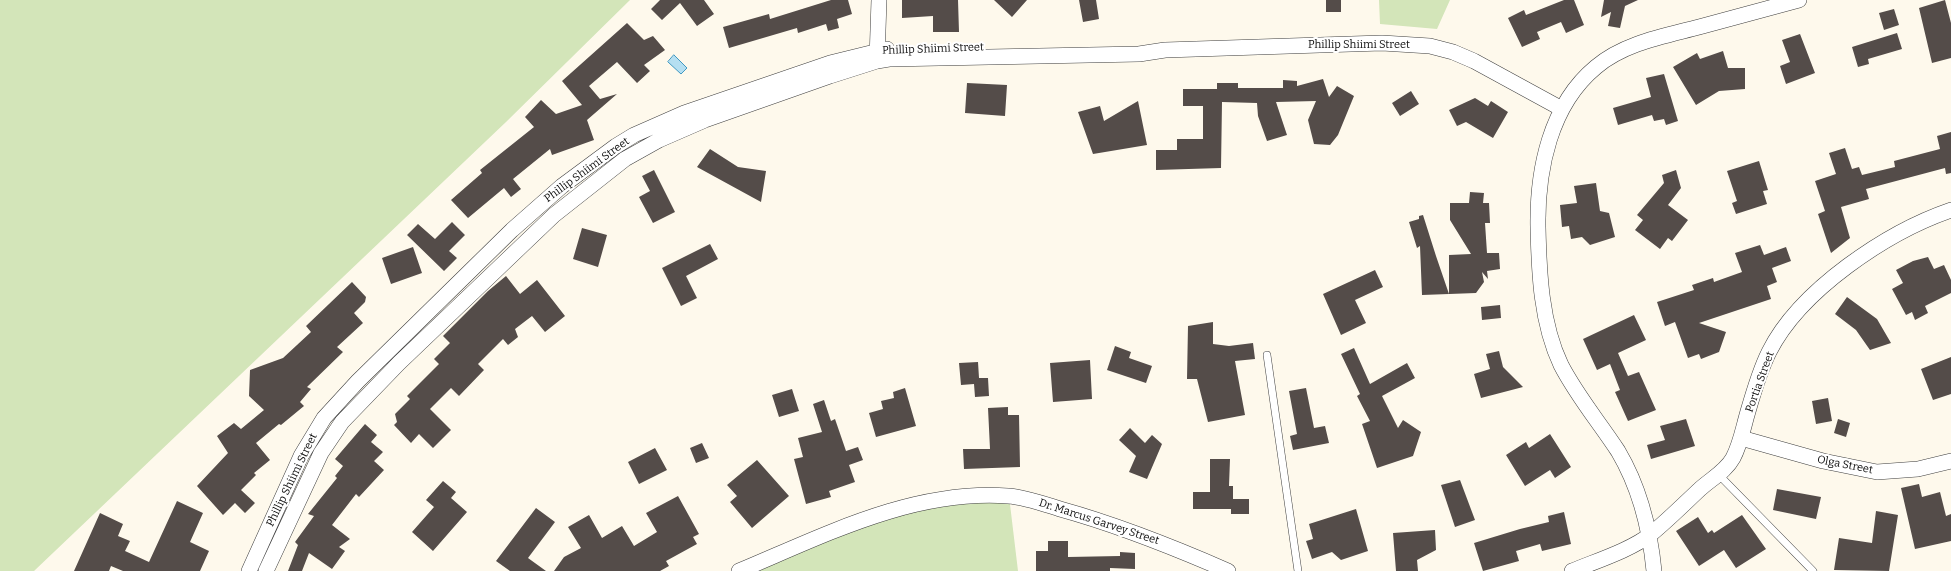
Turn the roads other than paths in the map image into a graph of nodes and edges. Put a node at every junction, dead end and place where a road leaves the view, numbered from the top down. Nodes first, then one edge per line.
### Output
1 (879, 0) edge
2 (890, 0) edge
3 (1799, 0) edge
4 (883, 55) junction
5 (1562, 109) junction
6 (1951, 210) edge
7 (1267, 355) dead end
8 (1741, 438) junction
9 (1951, 461) edge
10 (1719, 475) junction
11 (1650, 535) junction
12 (248, 571) edge
13 (266, 571) edge
14 (738, 571) edge
15 (1228, 571) edge
16 (1298, 571) edge
17 (1572, 571) edge
18 (1654, 571) edge
19 (1813, 571) edge

1 - 4 street
2 - 4 street
3 - 5 street
4 - 5 street, Phillip Shiimi Street
4 - 12 street, Phillip Shiimi Street
4 - 13 street, Phillip Shiimi Street
5 - 11 street
6 - 8 street, Portia Street
7 - 16 lane
8 - 9 street, Olga Street
8 - 10 street, Portia Street
10 - 11 street, Portia Street
10 - 19 lane
11 - 17 street
11 - 18 street
14 - 15 street, Dr. Marcus Garvey Street

